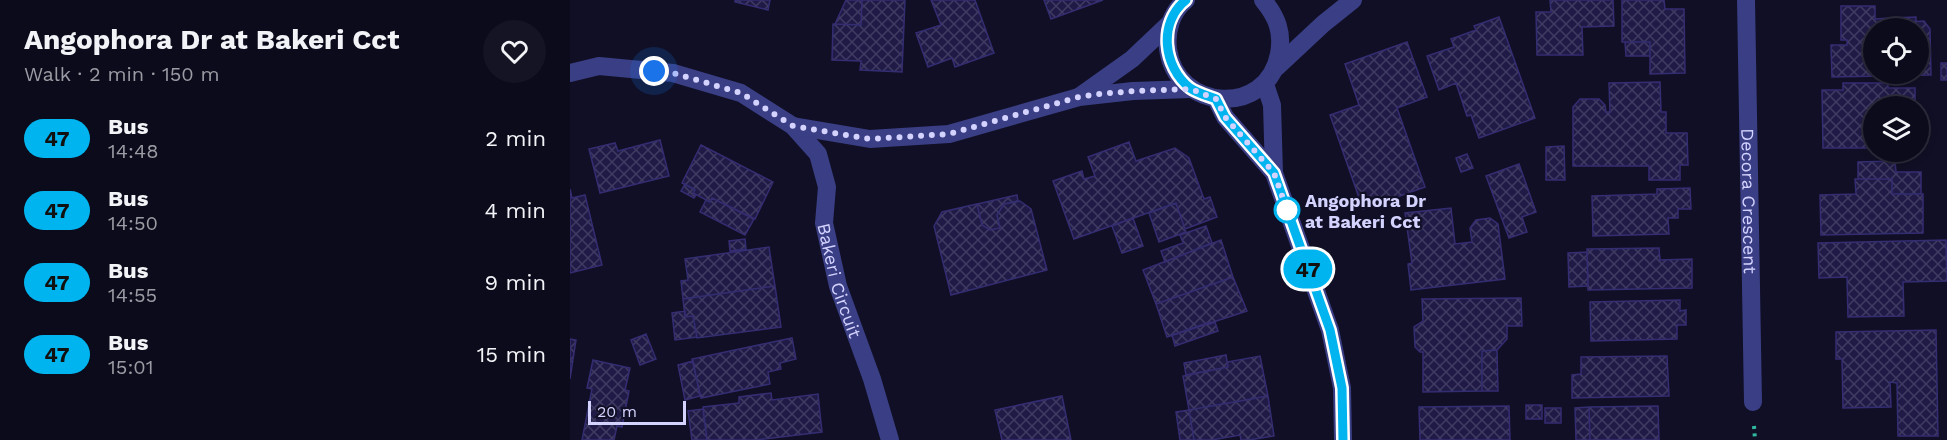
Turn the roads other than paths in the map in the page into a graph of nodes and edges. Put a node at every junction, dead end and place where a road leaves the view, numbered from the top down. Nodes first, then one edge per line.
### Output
1 (1263, 0) edge
2 (1337, 0) edge
3 (1353, 0) edge
4 (1746, 0) edge
5 (1182, 2) edge
6 (1170, 23) junction
7 (1276, 67) junction
8 (570, 73) edge
9 (1265, 84) junction
10 (1191, 89) junction
11 (1079, 97) junction
12 (1216, 99) junction
13 (793, 126) junction
14 (1274, 173) junction
15 (1753, 402) dead end
16 (890, 440) edge
17 (1343, 440) edge

1 - 7 street
2 - 3 street
3 - 7 street
4 - 15 street, Decora Crescent
5 - 6 street
6 - 10 street
6 - 11 street, Bakeri Circuit
7 - 9 street
8 - 13 street, Bakeri Circuit
9 - 12 street
9 - 14 street
10 - 11 street, Bakeri Circuit
10 - 12 street
11 - 13 street, Bakeri Circuit
12 - 14 street
13 - 16 street, Bakeri Circuit
14 - 17 street

